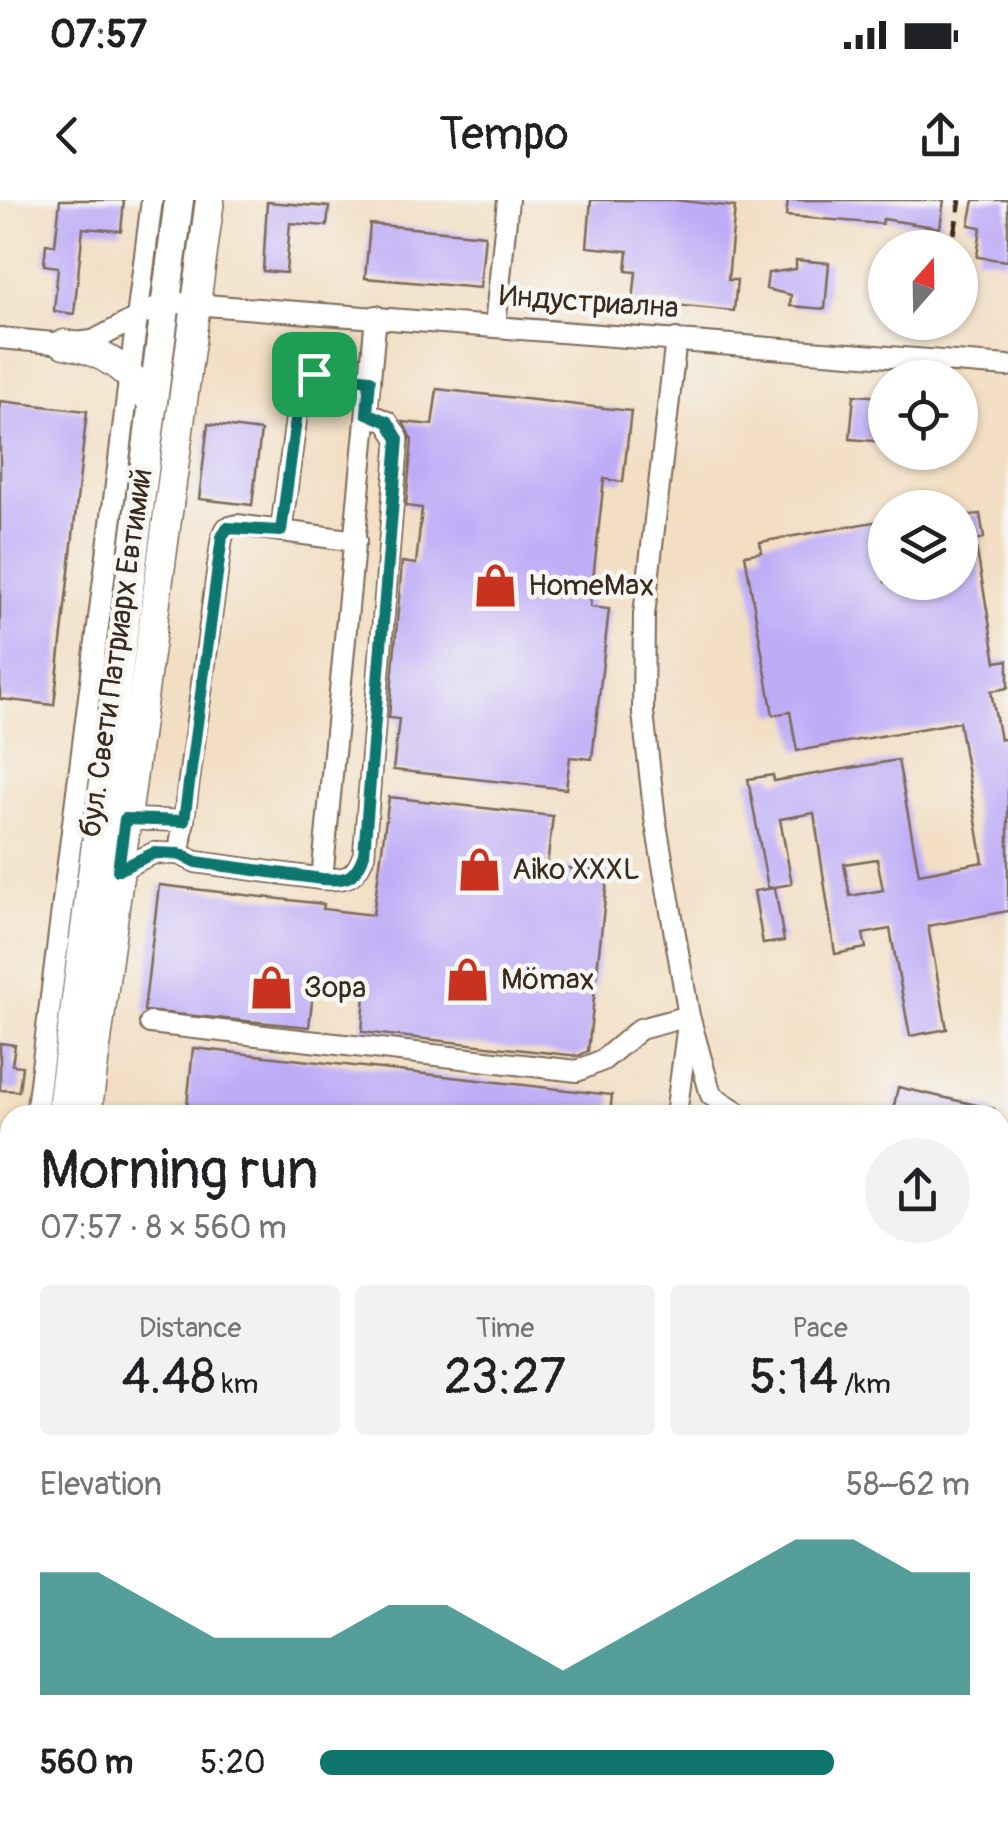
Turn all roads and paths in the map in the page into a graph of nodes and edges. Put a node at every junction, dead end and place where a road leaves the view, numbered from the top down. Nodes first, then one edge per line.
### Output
1 (152, 200) edge
2 (179, 200) edge
3 (210, 200) edge
4 (508, 200) edge
5 (166, 302) junction
6 (198, 304) junction
7 (137, 316) junction
8 (376, 316) junction
9 (495, 326) junction
10 (0, 338) edge
11 (676, 338) junction
12 (64, 344) junction
13 (1008, 366) edge
14 (130, 376) junction
15 (370, 380) junction
16 (153, 405) junction
17 (367, 413) junction
18 (281, 531) junction
19 (356, 541) junction
20 (125, 819) junction
21 (184, 821) junction
22 (179, 854) junction
23 (118, 870) junction
24 (322, 879) junction
25 (688, 1016) junction
26 (150, 1023) dead end
27 (37, 1105) edge
28 (62, 1105) edge
29 (88, 1105) edge
30 (677, 1105) edge
31 (726, 1105) edge

1 - 7 street
2 - 5 main road, бул. Свети Патриарх Евтимий
3 - 6 main road, бул. Свети Патриарх Евтимий
4 - 9 street
5 - 6 street, Индустриална
5 - 7 street
5 - 16 main road, бул. Свети Патриарх Евтимий
6 - 8 street, Индустриална
6 - 20 main road, бул. Свети Патриарх Евтимий
7 - 12 street
7 - 14 street
8 - 9 street, Индустриална
8 - 15 street
9 - 11 street, Индустриална
10 - 12 street
11 - 13 street, Индустриална
11 - 25 street
12 - 14 main road
14 - 16 main road
14 - 27 street
15 - 17 street
15 - 18 street
16 - 28 main road, бул. Свети Патриарх Евтимий
17 - 19 street
17 - 24 street
18 - 19 street
18 - 21 street
19 - 24 street
20 - 21 street
20 - 23 main road, бул. Свети Патриарх Евтимий
21 - 22 street
22 - 23 street
22 - 24 street
23 - 29 main road, бул. Свети Патриарх Евтимий
25 - 26 street
25 - 30 street
25 - 31 street

